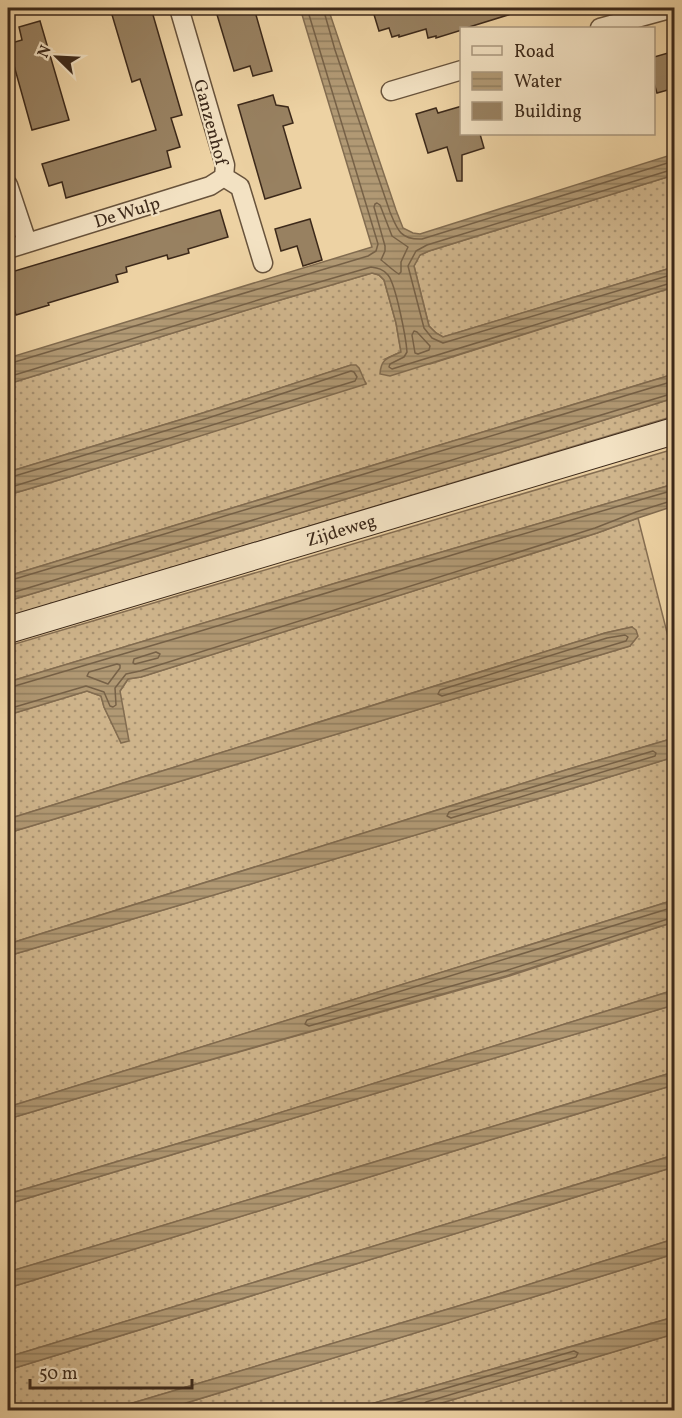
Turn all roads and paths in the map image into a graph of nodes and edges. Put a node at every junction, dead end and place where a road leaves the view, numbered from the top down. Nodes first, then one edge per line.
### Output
1 (179, 8) edge
2 (673, 8) edge
3 (646, 11) edge
4 (603, 27) edge
5 (460, 71) edge
6 (391, 91) dead end
7 (224, 177) junction
8 (8, 184) edge
9 (27, 242) junction
10 (8, 249) edge
11 (263, 262) dead end
12 (675, 431) edge
13 (8, 630) edge

1 - 7 street, Ganzenhof
2 - 3 street
3 - 4 street
5 - 6 street
7 - 9 street, De Wulp
7 - 11 street, Ganzenhof
8 - 9 street
9 - 10 street, De Wulp
12 - 13 main road, Zijdeweg

